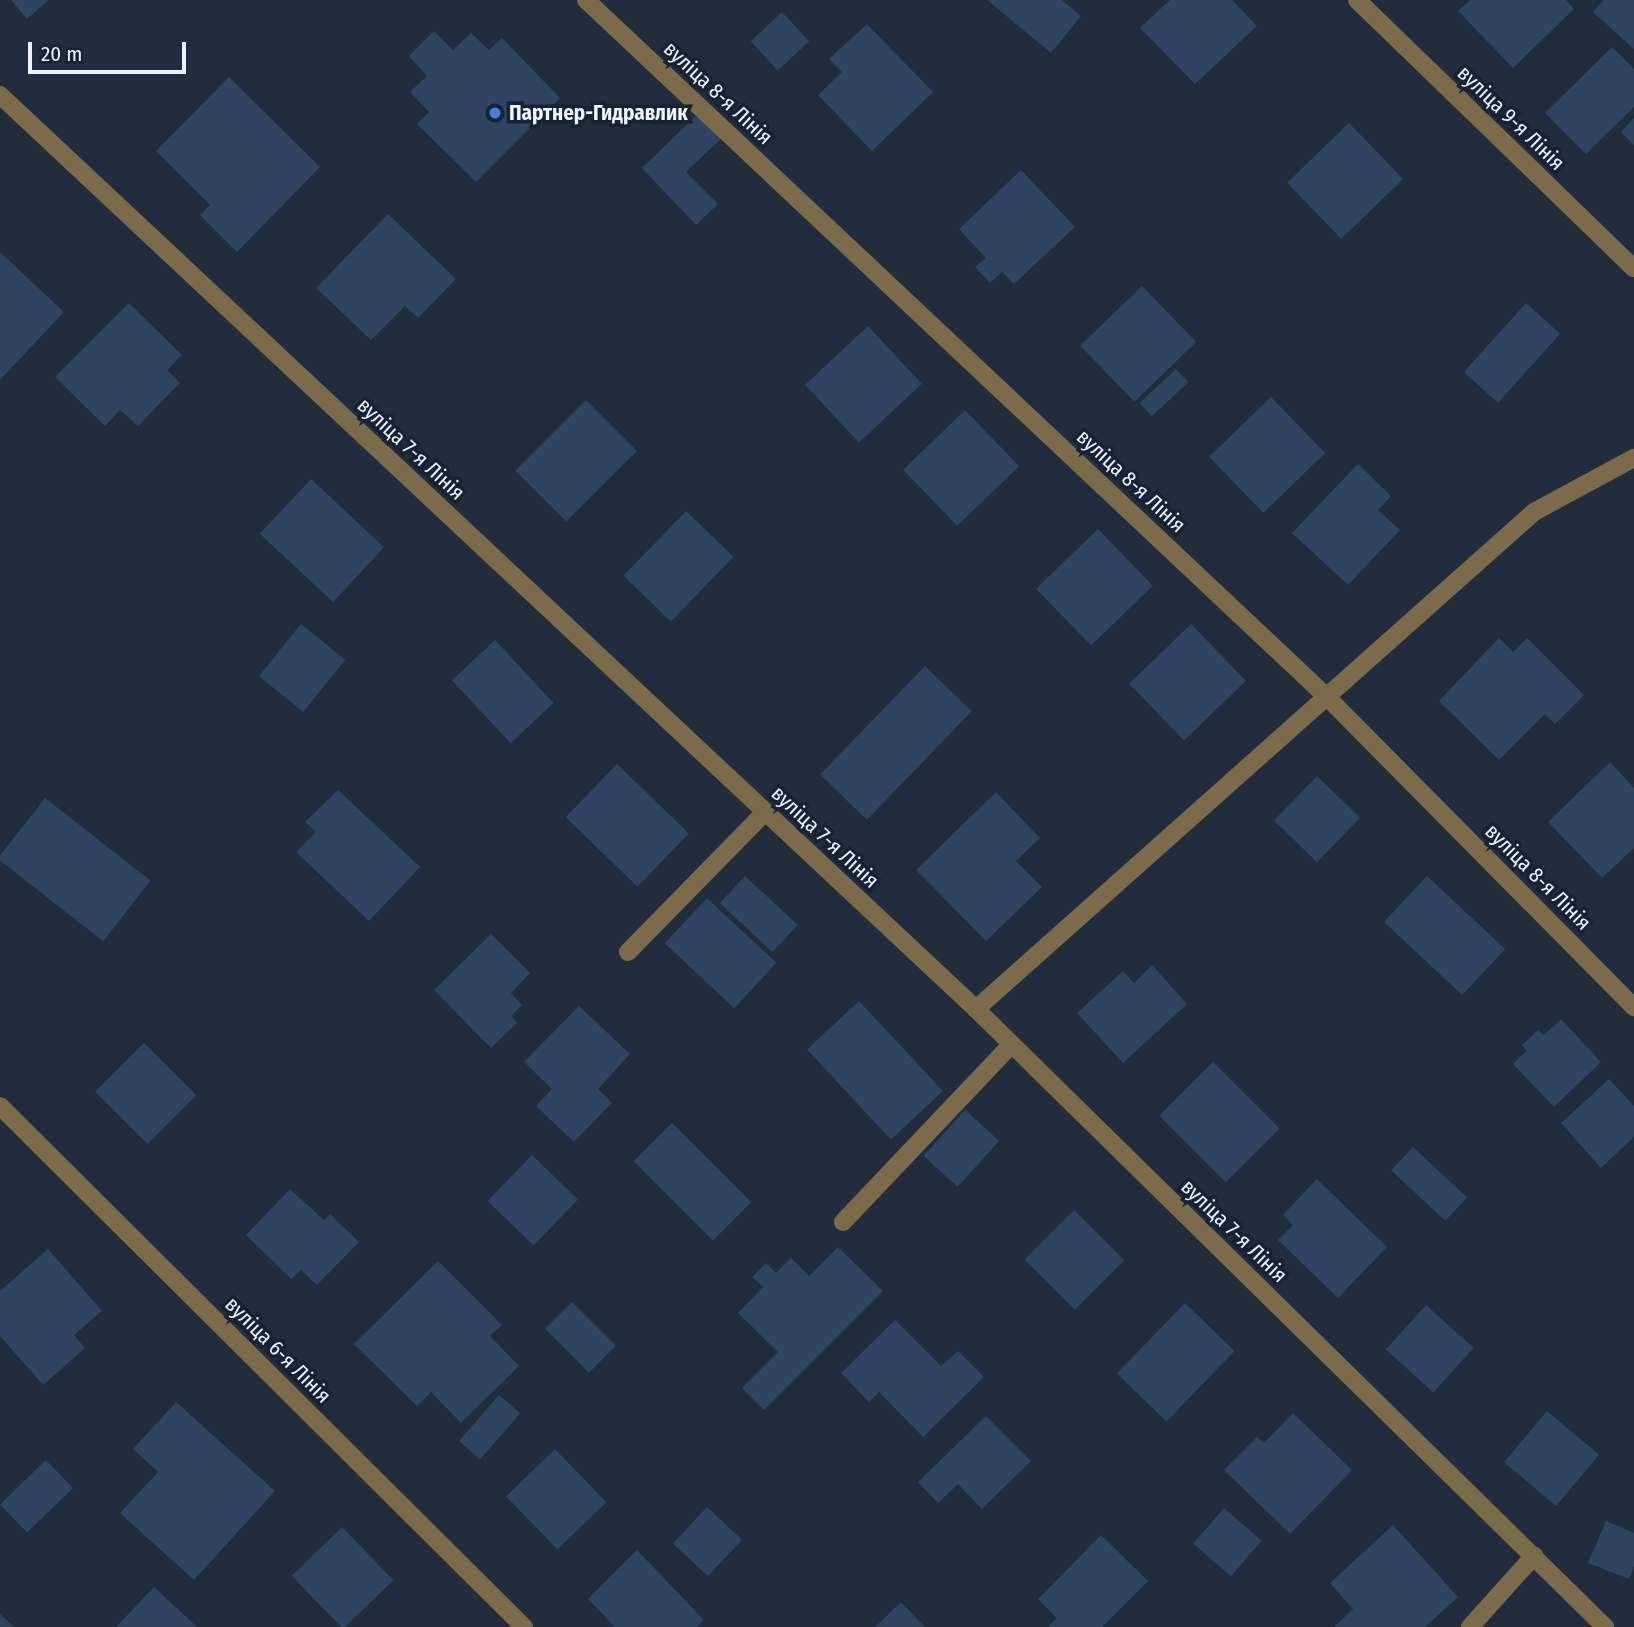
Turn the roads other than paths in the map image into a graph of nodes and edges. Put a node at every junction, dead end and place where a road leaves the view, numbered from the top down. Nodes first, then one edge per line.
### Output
1 (586, 0) edge
2 (1357, 0) edge
3 (0, 95) edge
4 (1634, 268) edge
5 (1634, 458) edge
6 (1328, 698) junction
7 (765, 812) junction
8 (628, 952) dead end
9 (1634, 1007) edge
10 (976, 1009) junction
11 (1011, 1045) junction
12 (0, 1106) edge
13 (843, 1222) dead end
14 (1534, 1556) junction
15 (524, 1627) edge
16 (1470, 1627) edge
17 (1605, 1627) edge

1 - 6 street, вуліца 8-я Лінія
2 - 4 street, вуліца 9-я Лінія
3 - 7 street, вуліца 7-я Лінія
5 - 6 street
6 - 9 street, вуліца 8-я Лінія
6 - 10 street
7 - 8 street
7 - 10 street, вуліца 7-я Лінія
10 - 11 street, вуліца 7-я Лінія
11 - 13 street
11 - 14 street, вуліца 7-я Лінія
12 - 15 street, вуліца 6-я Лінія
14 - 16 street
14 - 17 street, вуліца 7-я Лінія

